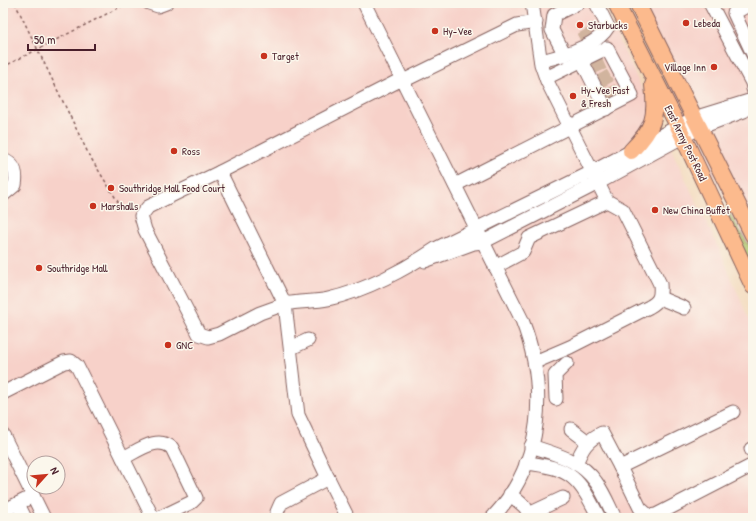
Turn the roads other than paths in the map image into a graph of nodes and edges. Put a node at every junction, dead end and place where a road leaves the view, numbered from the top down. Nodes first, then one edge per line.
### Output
1 (149, 3) edge
2 (166, 3) edge
3 (364, 3) edge
4 (532, 3) edge
5 (578, 3) edge
6 (596, 3) edge
7 (616, 3) edge
8 (637, 3) edge
9 (710, 3) edge
10 (752, 3) edge
11 (536, 22) junction
12 (753, 54) edge
13 (580, 58) junction
14 (541, 61) junction
15 (652, 75) junction
16 (546, 78) junction
17 (402, 80) junction
18 (753, 89) edge
19 (604, 101) junction
20 (753, 102) edge
21 (753, 106) edge
22 (696, 123) junction
23 (570, 127) junction
24 (681, 131) junction
25 (631, 151) junction
26 (3, 160) edge
27 (220, 172) junction
28 (595, 177) junction
29 (455, 185) junction
30 (3, 195) edge
31 (607, 201) junction
32 (476, 229) junction
33 (753, 235) edge
34 (483, 242) junction
35 (415, 263) junction
36 (495, 267) junction
37 (753, 286) edge
38 (660, 298) junction
39 (285, 304) junction
40 (684, 308) dead end
41 (308, 340) dead end
42 (291, 348) junction
43 (535, 362) junction
44 (567, 363) dead end
45 (3, 393) edge
46 (556, 399) dead end
47 (733, 412) dead end
48 (570, 429) dead end
49 (3, 435) edge
50 (588, 442) junction
51 (531, 446) junction
52 (123, 458) junction
53 (526, 463) junction
54 (576, 464) junction
55 (753, 465) edge
56 (620, 467) junction
57 (328, 478) junction
58 (510, 494) junction
59 (34, 496) junction
60 (562, 498) dead end
61 (18, 504) junction
62 (3, 511) edge
63 (530, 516) edge
64 (25, 518) edge
65 (44, 518) edge
66 (153, 518) edge
67 (159, 518) edge
68 (277, 518) edge
69 (348, 518) edge
70 (492, 518) edge
71 (599, 518) edge
72 (615, 518) edge

1 - 2 lane
3 - 17 lane
4 - 11 lane
5 - 13 lane
6 - 13 lane
7 - 15 main road, East Army Post Road
8 - 22 main road, East Army Post Road
9 - 18 lane
10 - 12 lane
11 - 14 lane
11 - 17 lane
13 - 14 lane
13 - 16 lane
13 - 19 lane
13 - 19 lane
14 - 16 lane
15 - 24 main road, East Army Post Road
15 - 25 main road
16 - 23 lane
17 - 27 lane
17 - 29 lane
19 - 23 lane
20 - 22 lane
21 - 22 lane
22 - 24 lane
22 - 33 main road, East Army Post Road
23 - 28 lane
23 - 29 lane
24 - 25 lane
24 - 28 lane
24 - 37 main road, East Army Post Road
25 - 28 lane
26 - 30 lane
27 - 39 lane
27 - 39 lane
28 - 31 lane
28 - 32 lane
28 - 34 lane
29 - 32 lane
31 - 36 lane
31 - 38 lane
32 - 34 lane
32 - 35 lane
34 - 35 lane
34 - 36 lane
35 - 39 lane
36 - 43 lane
38 - 40 lane
38 - 43 lane
39 - 42 lane
41 - 42 lane
42 - 57 lane
43 - 51 lane
44 - 46 lane
45 - 52 lane
47 - 56 lane
48 - 50 lane
49 - 59 lane
50 - 54 lane
50 - 56 lane
51 - 53 lane
51 - 54 lane
52 - 66 lane
52 - 67 lane
53 - 58 lane
53 - 71 lane
54 - 72 lane
55 - 56 lane
57 - 68 lane
57 - 69 lane
58 - 63 lane
58 - 70 lane
59 - 61 lane
59 - 65 lane
60 - 63 lane
61 - 62 lane
61 - 64 lane

